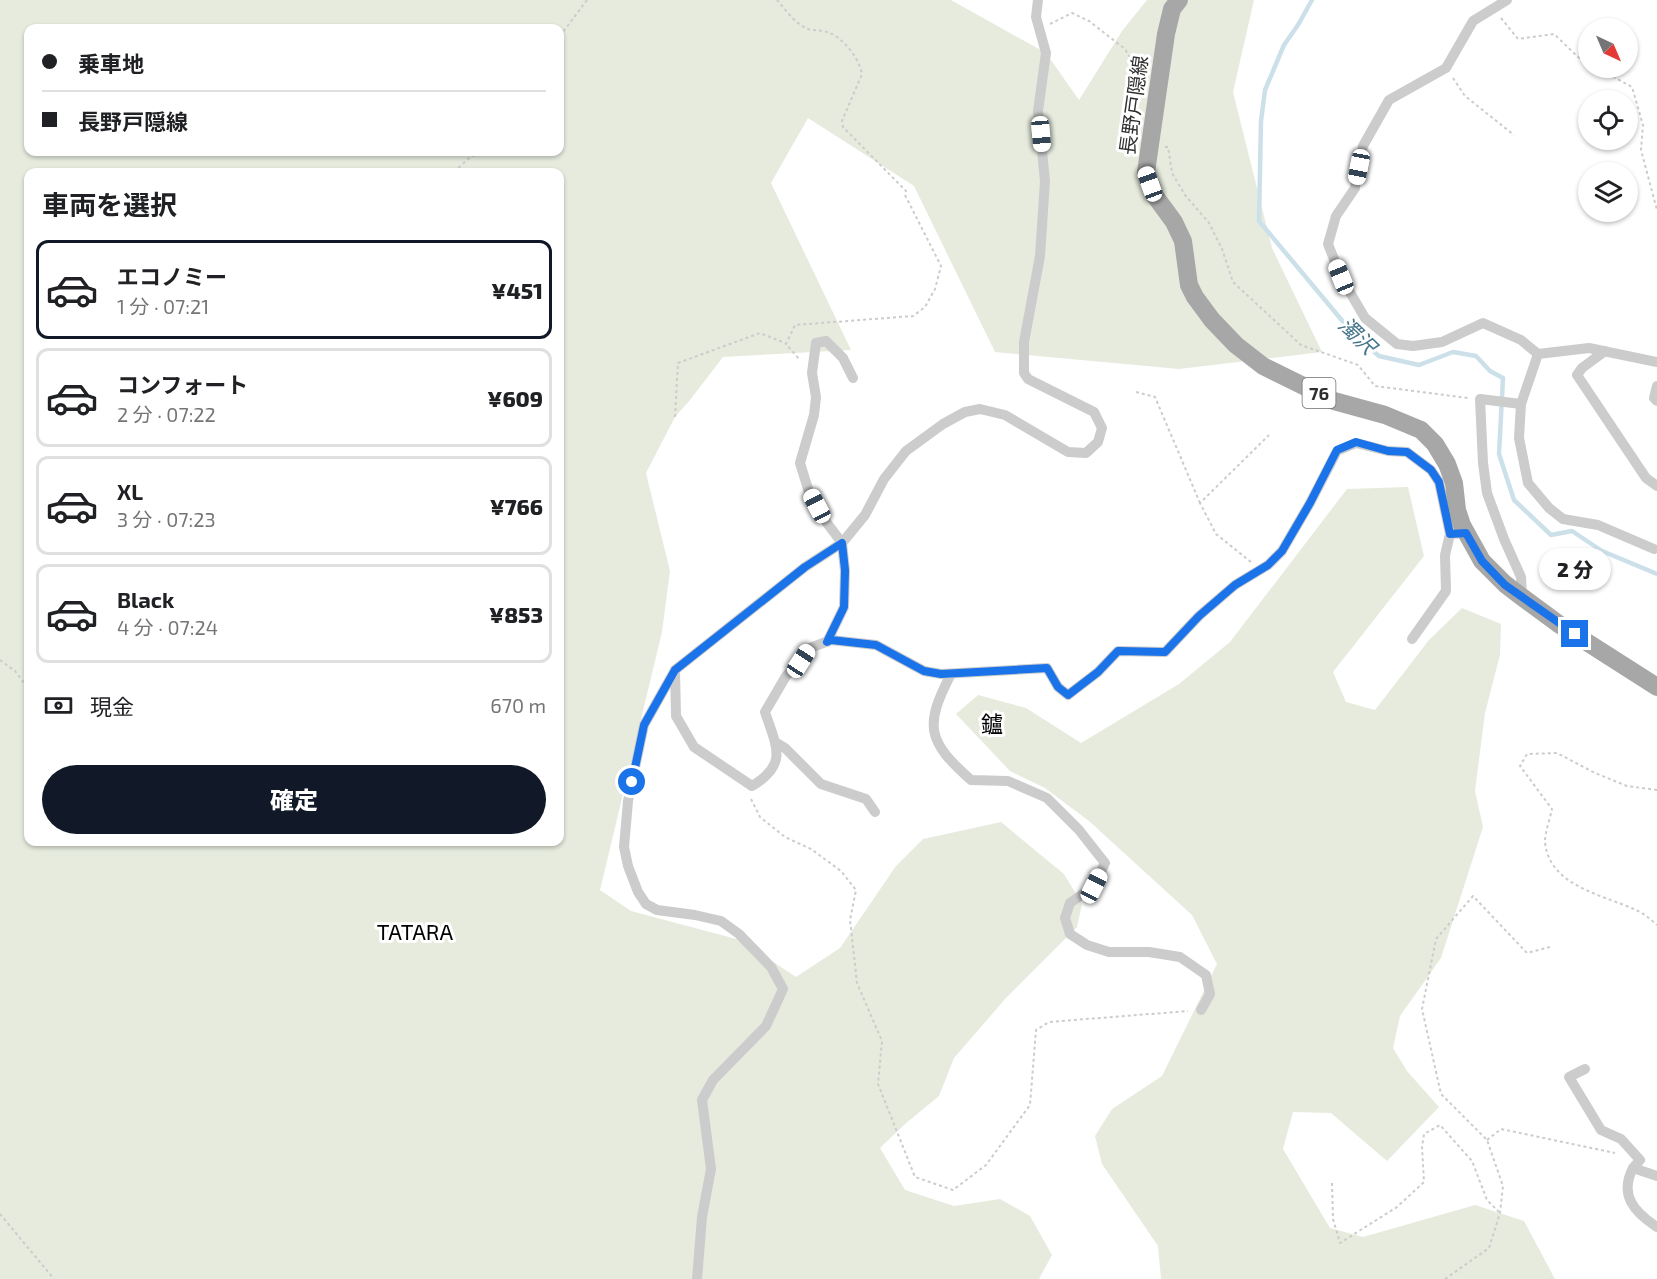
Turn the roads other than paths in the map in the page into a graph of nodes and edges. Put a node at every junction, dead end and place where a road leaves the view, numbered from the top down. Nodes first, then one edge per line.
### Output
1 (1038, 0) edge
2 (1179, 0) edge
3 (1508, 0) edge
4 (1605, 351) junction
5 (1538, 354) junction
6 (1657, 362) edge
7 (853, 378) dead end
8 (1657, 386) edge
9 (1657, 401) edge
10 (1516, 404) junction
11 (1657, 486) edge
12 (1458, 534) junction
13 (842, 543) junction
14 (1654, 549) dead end
15 (1522, 597) junction
16 (1412, 639) dead end
17 (827, 642) junction
18 (675, 670) junction
19 (951, 674) junction
20 (1657, 687) edge
21 (775, 742) junction
22 (875, 812) dead end
23 (1201, 1010) road end
24 (1585, 1069) dead end
25 (1633, 1168) junction
26 (1657, 1176) edge
27 (1657, 1227) edge
28 (697, 1279) edge

1 - 13 street
2 - 12 main road, 長野戸隠線 / 76
3 - 5 street
4 - 5 street
4 - 6 street
4 - 11 street
5 - 10 street
7 - 13 street
8 - 9 street
10 - 14 street
10 - 15 street
12 - 15 main road, 長野戸隠線 / 76
12 - 16 street
12 - 19 street
13 - 17 street
13 - 18 street
15 - 20 main road, 長野戸隠線 / 76
17 - 19 street
17 - 21 street
18 - 21 street
18 - 28 street
19 - 23 street
21 - 22 street
24 - 25 street
25 - 26 street
25 - 27 street

